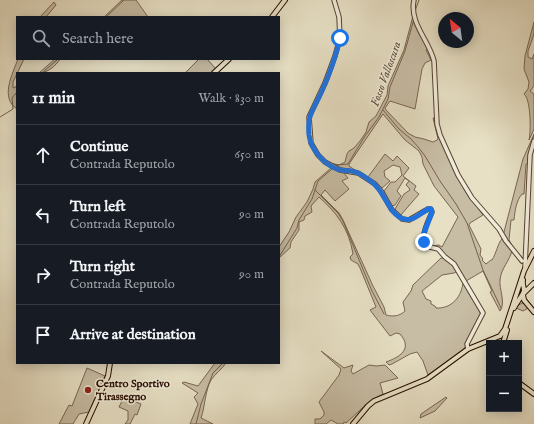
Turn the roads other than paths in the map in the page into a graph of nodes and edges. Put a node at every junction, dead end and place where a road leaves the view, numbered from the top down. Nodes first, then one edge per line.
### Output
1 (285, 0) edge
2 (334, 0) edge
3 (414, 0) edge
4 (273, 16) edge
5 (228, 60) edge
6 (215, 72) edge
7 (534, 141) edge
8 (532, 156) edge
9 (529, 198) junction
10 (534, 201) edge
11 (534, 251) edge
12 (526, 261) junction
13 (534, 283) edge
14 (522, 285) junction
15 (530, 287) junction
16 (520, 295) junction
17 (527, 303) junction
18 (515, 306) junction
19 (534, 312) edge
20 (498, 337) junction
21 (494, 340) edge
22 (501, 340) edge
23 (504, 340) edge
24 (482, 342) junction
25 (486, 342) edge
26 (468, 350) junction
27 (110, 364) edge
28 (522, 385) edge
29 (534, 394) edge
30 (86, 424) edge
31 (353, 424) edge

1 - 4 main road
2 - 26 street
3 - 12 street
5 - 6 main road
7 - 8 street
8 - 9 street
9 - 10 street
9 - 12 street
11 - 12 main road
12 - 14 street
12 - 14 main road
13 - 15 main road
14 - 15 main road
14 - 16 main road
14 - 16 main road
15 - 16 main road
16 - 17 main road
16 - 18 main road
16 - 20 main road
17 - 18 main road
17 - 19 main road
18 - 23 main road
20 - 21 main road
20 - 22 main road
20 - 24 main road
24 - 25 main road
24 - 26 main road
26 - 31 main road
27 - 30 main road
28 - 29 main road

